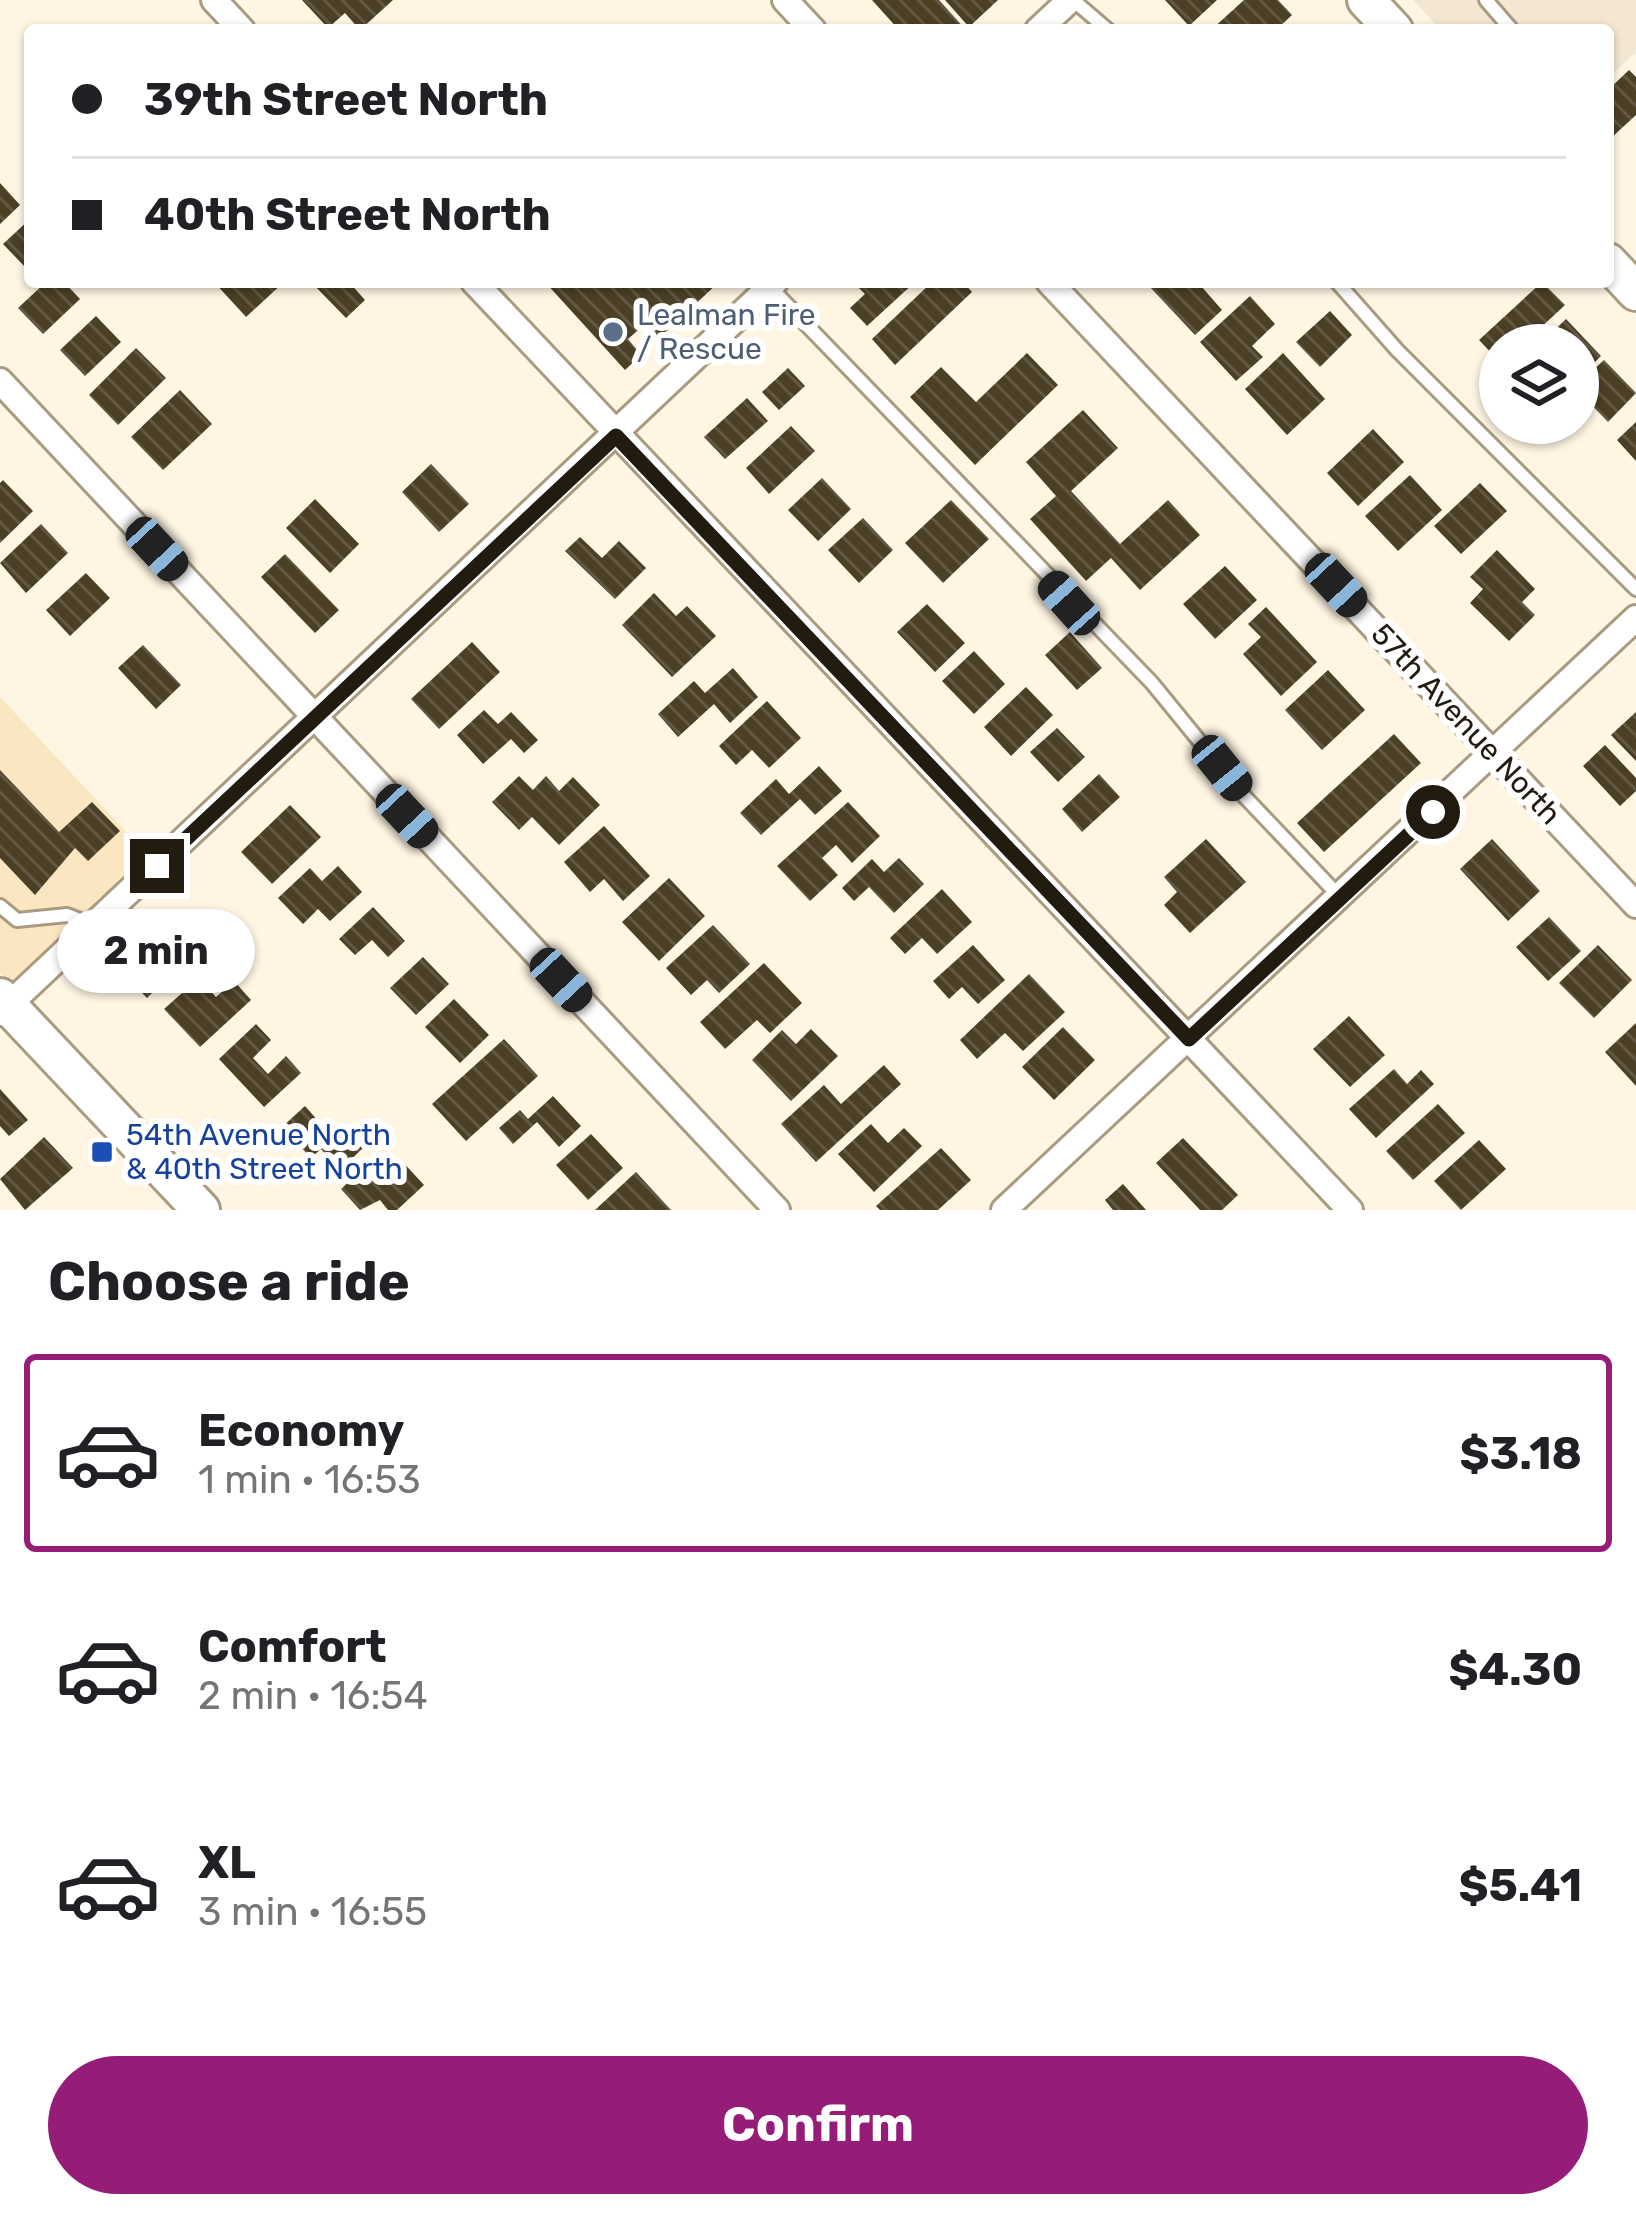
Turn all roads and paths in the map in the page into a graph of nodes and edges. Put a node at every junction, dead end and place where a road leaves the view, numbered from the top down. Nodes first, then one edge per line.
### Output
1 (214, 0) edge
2 (785, 0) edge
3 (1071, 0) edge
4 (1366, 0) edge
5 (1486, 0) edge
6 (236, 24) edge
7 (807, 24) edge
8 (1045, 24) edge
9 (1101, 24) edge
10 (1388, 24) edge
11 (1507, 24) edge
12 (1614, 268) edge
13 (480, 288) edge
14 (770, 288) edge
15 (776, 288) edge
16 (1054, 288) edge
17 (1341, 288) edge
18 (1636, 292) edge
19 (0, 381) edge
20 (616, 436) junction
21 (1636, 589) edge
22 (1636, 618) edge
23 (314, 718) junction
24 (1495, 754) junction
25 (1341, 898) junction
26 (1636, 905) edge
27 (0, 906) edge
28 (94, 926) junction
29 (3, 1005) edge
30 (1189, 1039) junction
31 (201, 1210) edge
32 (777, 1210) edge
33 (1004, 1210) edge
34 (1350, 1210) edge

1 - 6 street
2 - 7 street
3 - 8 street
3 - 9 lane
4 - 10 main road
5 - 11 lane
12 - 18 main road
13 - 20 street
14 - 20 street
15 - 25 lane
16 - 24 street, 57th Avenue North
17 - 21 lane
19 - 23 street
20 - 23 street
20 - 30 street
22 - 24 street
23 - 28 street
23 - 32 street
24 - 25 street
24 - 26 street, 57th Avenue North
25 - 30 street
27 - 28 lane
28 - 29 street
29 - 31 main road
30 - 33 street
30 - 34 street

